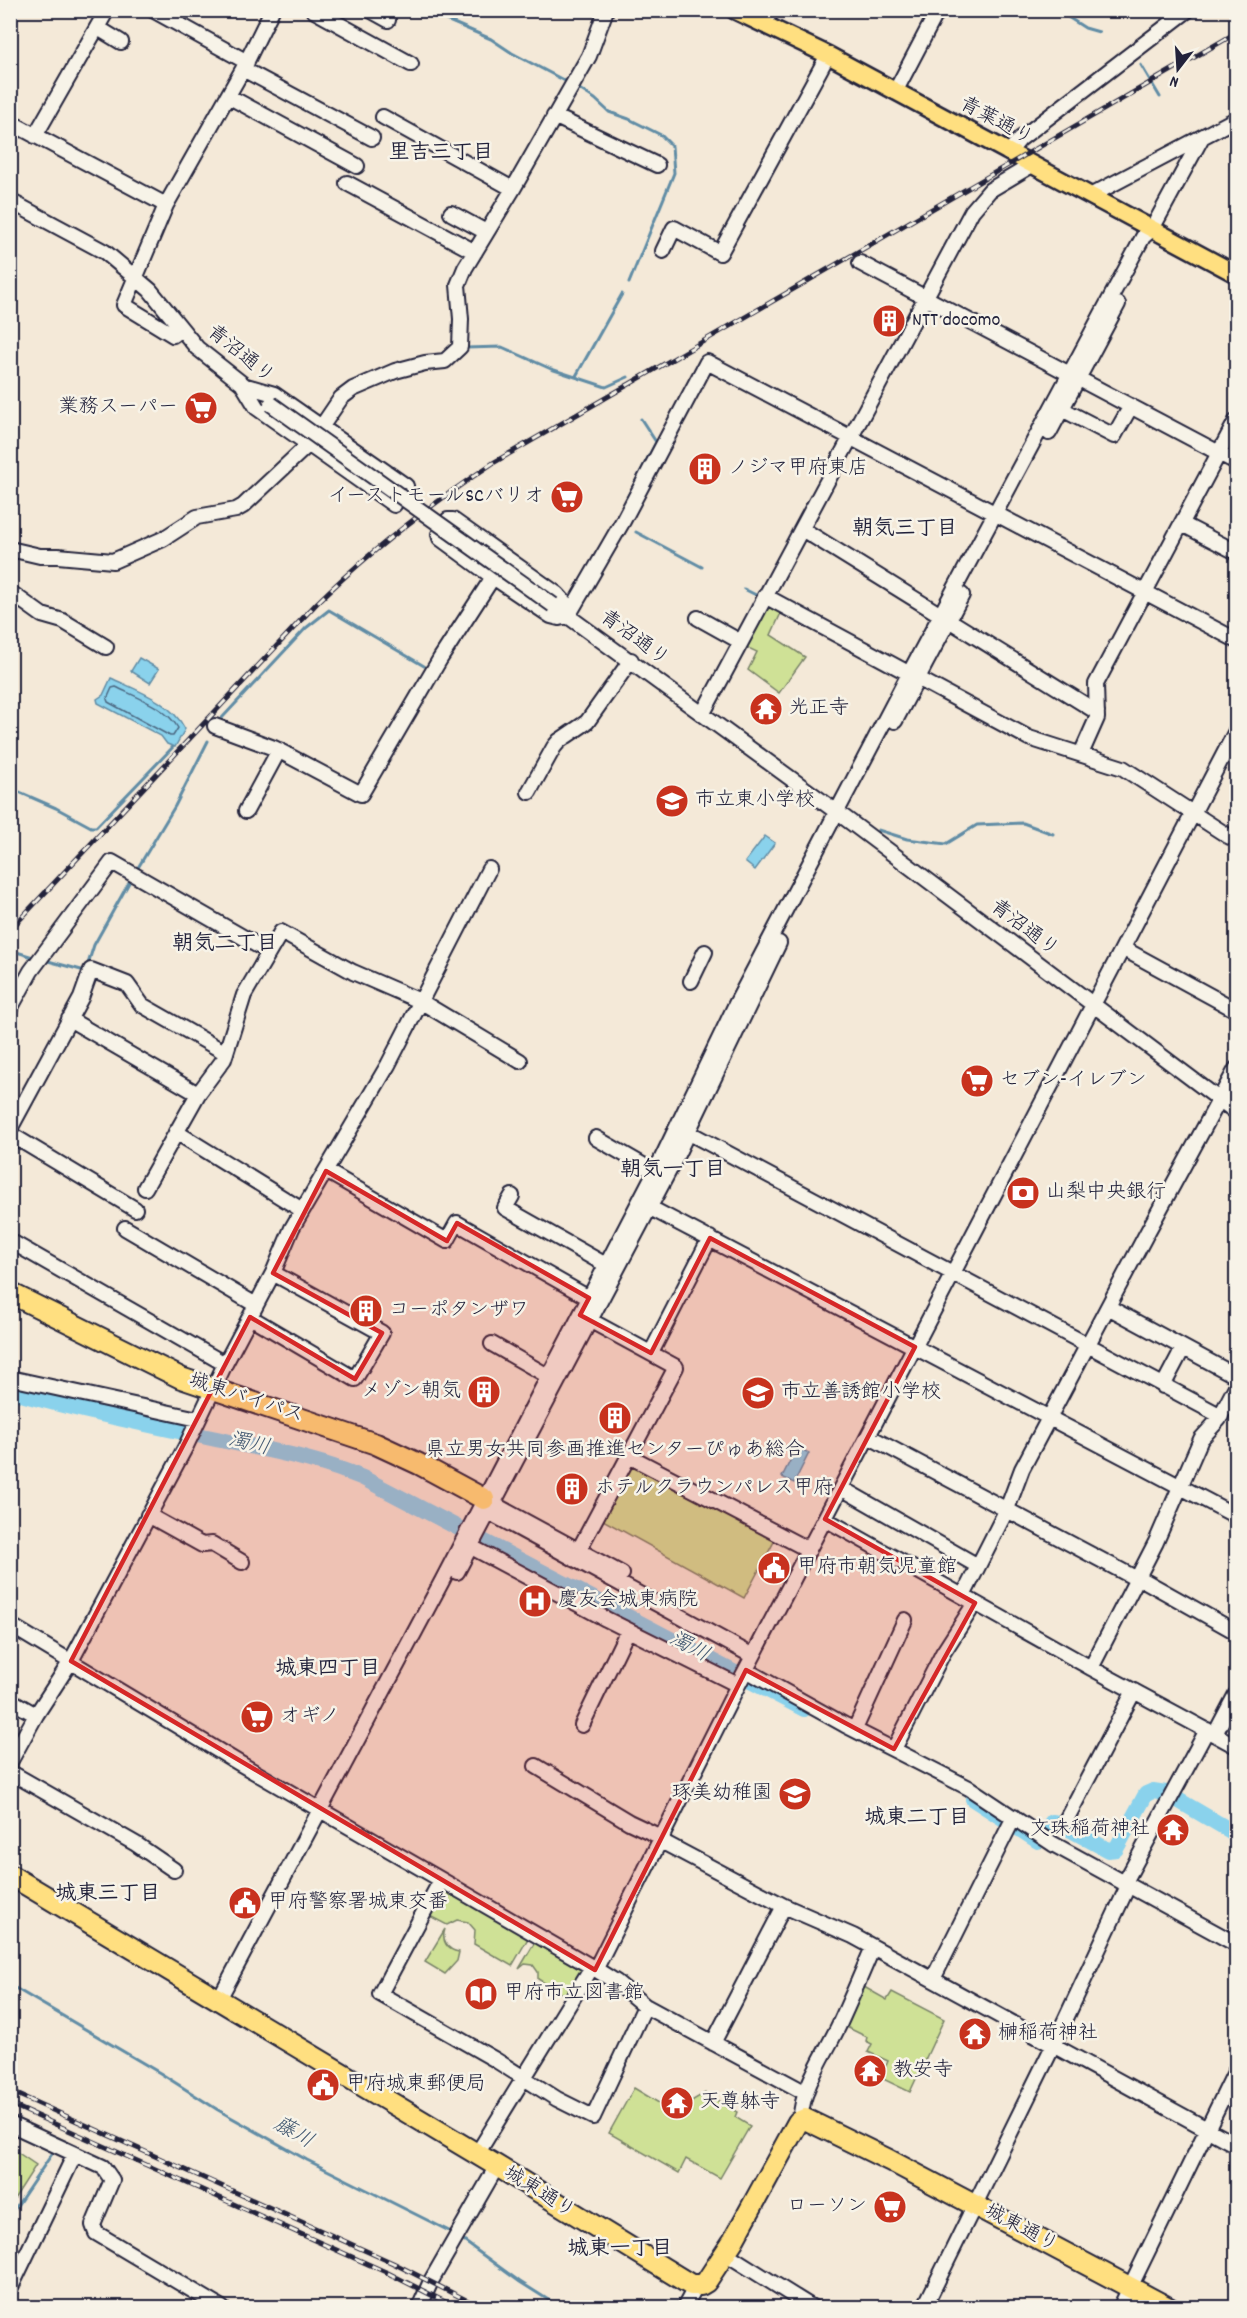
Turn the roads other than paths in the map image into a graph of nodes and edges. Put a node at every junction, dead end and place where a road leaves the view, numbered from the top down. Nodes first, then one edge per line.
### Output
1 (107, 10) edge
2 (153, 10) edge
3 (272, 10) edge
4 (314, 10) edge
5 (370, 10) edge
6 (606, 10) edge
7 (734, 10) edge
8 (938, 10) edge
9 (1188, 10) edge
10 (768, 18) edge
11 (388, 20) dead end
12 (98, 28) junction
13 (121, 42) dead end
14 (828, 55) junction
15 (411, 64) dead end
16 (245, 66) junction
17 (895, 92) junction
18 (228, 96) junction
19 (554, 116) junction
20 (382, 117) dead end
21 (1236, 119) edge
22 (10, 122) edge
23 (35, 136) junction
24 (372, 138) dead end
25 (1201, 139) junction
26 (1008, 153) junction
27 (657, 165) dead end
28 (1032, 165) junction
29 (357, 166) dead end
30 (347, 183) dead end
31 (513, 189) junction
32 (1090, 196) junction
33 (10, 201) edge
34 (166, 205) junction
35 (451, 213) dead end
36 (1152, 229) junction
37 (486, 232) junction
38 (663, 251) dead end
39 (475, 252) junction
40 (860, 263) dead end
41 (1236, 274) edge
42 (136, 277) junction
43 (926, 298) junction
44 (180, 329) junction
45 (1074, 376) junction
46 (243, 385) junction
47 (1131, 406) junction
48 (1062, 409) junction
49 (1236, 421) edge
50 (322, 426) junction
51 (850, 436) junction
52 (309, 444) junction
53 (1220, 453) junction
54 (1236, 462) edge
55 (1000, 515) junction
56 (1182, 524) junction
57 (802, 529) junction
58 (10, 549) edge
59 (1236, 552) edge
60 (493, 577) junction
61 (10, 592) edge
62 (1146, 592) junction
63 (765, 596) junction
64 (568, 616) junction
65 (698, 618) dead end
66 (945, 618) junction
67 (1236, 640) edge
68 (741, 642) junction
69 (106, 647) dead end
70 (631, 660) junction
71 (914, 676) junction
72 (1097, 712) junction
73 (704, 713) junction
74 (215, 726) dead end
75 (1236, 731) edge
76 (279, 750) junction
77 (1081, 754) junction
78 (529, 792) dead end
79 (246, 811) dead end
80 (1193, 814) junction
81 (841, 815) junction
82 (1236, 840) edge
83 (489, 869) dead end
84 (1124, 949) junction
85 (269, 952) junction
86 (705, 952) dead end
87 (691, 981) dead end
88 (420, 1001) junction
89 (1093, 1004) junction
90 (11, 1006) edge
91 (1236, 1010) edge
92 (69, 1019) junction
93 (226, 1053) junction
94 (520, 1061) dead end
95 (1236, 1069) edge
96 (198, 1094) junction
97 (1221, 1100) junction
98 (1236, 1112) edge
99 (10, 1129) edge
100 (683, 1129) junction
101 (176, 1131) junction
102 (10, 1134) edge
103 (596, 1138) dead end
104 (326, 1170) junction
105 (655, 1172) junction
106 (145, 1188) dead end
107 (512, 1196) dead end
108 (645, 1204) junction
109 (135, 1209) dead end
110 (302, 1210) junction
111 (125, 1228) dead end
112 (710, 1238) junction
113 (10, 1241) edge
114 (606, 1265) junction
115 (273, 1273) junction
116 (953, 1273) junction
117 (10, 1293) edge
118 (589, 1298) junction
119 (10, 1306) edge
120 (1108, 1307) junction
121 (253, 1311) junction
122 (585, 1318) junction
123 (492, 1344) dead end
124 (1087, 1346) junction
125 (915, 1347) junction
126 (1183, 1348) junction
127 (651, 1353) junction
128 (225, 1364) junction
129 (548, 1376) junction
130 (1236, 1376) edge
131 (10, 1378) edge
132 (1163, 1386) junction
133 (1236, 1386) edge
134 (210, 1394) junction
135 (1221, 1416) junction
136 (1049, 1417) junction
137 (198, 1419) junction
138 (868, 1436) junction
139 (629, 1456) junction
140 (1180, 1486) junction
141 (841, 1488) junction
142 (1007, 1509) junction
143 (483, 1512) junction
144 (148, 1515) junction
145 (1236, 1516) edge
146 (825, 1519) junction
147 (466, 1544) junction
148 (809, 1550) junction
149 (577, 1554) junction
150 (242, 1562) dead end
151 (978, 1566) junction
152 (1138, 1578) junction
153 (969, 1600) junction
154 (905, 1620) dead end
155 (10, 1625) edge
156 (628, 1630) junction
157 (1236, 1632) edge
158 (755, 1653) junction
159 (71, 1661) junction
160 (1091, 1668) junction
161 (746, 1671) junction
162 (738, 1684) junction
163 (1134, 1691) junction
164 (1236, 1694) edge
165 (10, 1700) edge
166 (36, 1715) junction
167 (582, 1725) dead end
168 (855, 1729) junction
169 (1211, 1732) junction
170 (1236, 1746) edge
171 (894, 1749) junction
172 (10, 1762) edge
173 (536, 1766) dead end
174 (10, 1772) edge
175 (324, 1811) junction
176 (1014, 1817) junction
177 (1066, 1820) dead end
178 (662, 1840) junction
179 (174, 1870) dead end
180 (10, 1875) edge
181 (441, 1880) junction
182 (1126, 1885) junction
183 (784, 1905) junction
184 (1236, 1944) edge
185 (873, 1947) junction
186 (593, 1968) junction
187 (933, 1979) junction
188 (223, 2001) junction
189 (645, 2006) junction
190 (713, 2043) junction
191 (1053, 2046) junction
192 (1236, 2070) edge
193 (523, 2076) junction
194 (806, 2092) junction
195 (801, 2119) junction
196 (10, 2124) edge
197 (1208, 2129) junction
198 (1236, 2145) edge
199 (75, 2154) junction
200 (477, 2154) junction
201 (497, 2166) junction
202 (975, 2205) junction
203 (725, 2253) junction
204 (696, 2286) junction
205 (1131, 2286) junction
206 (10, 2289) edge
207 (222, 2307) edge
208 (419, 2307) edge
209 (684, 2307) edge
210 (813, 2307) edge
211 (924, 2307) edge
212 (1120, 2307) edge
213 (1169, 2307) edge

1 - 12 street
2 - 16 street
3 - 16 street
4 - 15 street
5 - 11 street
6 - 19 street
7 - 10 main road, 青葉通り
8 - 17 street
9 - 26 street
10 - 14 main road, 青葉通り
12 - 13 street
12 - 23 street
14 - 17 main road, 青葉通り
14 - 38 street
16 - 18 street
16 - 24 street
17 - 26 main road, 青葉通り
18 - 29 street
18 - 34 street
19 - 27 street
19 - 31 street
20 - 31 street
21 - 25 street
22 - 23 street
23 - 34 street
25 - 32 street
25 - 36 street
26 - 28 main road, 青葉通り
28 - 32 main road, 青葉通り
28 - 43 street
30 - 39 street
31 - 37 street
32 - 36 main road, 青葉通り
33 - 42 street, 青沼通り
34 - 42 street
35 - 37 street
36 - 41 main road, 青葉通り
36 - 45 street
37 - 39 street
39 - 50 street
40 - 43 street
42 - 44 street, 青沼通り
42 - 44 street
43 - 45 street
43 - 51 street
44 - 46 street, 青沼通り
45 - 47 street
45 - 48 street
45 - 55 street
46 - 50 street
46 - 52 street
46 - 64 street, 青沼通り, bridge
47 - 48 street
47 - 53 street
48 - 55 street
49 - 53 street
50 - 52 street
51 - 55 street
51 - 57 street
51 - 64 street
52 - 58 street
53 - 54 street
53 - 56 street
55 - 62 street
55 - 66 street
56 - 59 street
56 - 62 street
57 - 63 street
57 - 66 street
60 - 64 street
60 - 64 street
60 - 76 street
61 - 69 street
62 - 67 street
62 - 72 street
63 - 68 street
63 - 71 street
64 - 70 street, 青沼通り
65 - 68 street
66 - 71 street
66 - 72 street
68 - 73 street
70 - 73 street, 青沼通り
70 - 78 street
71 - 77 street
71 - 81 street
72 - 77 street
73 - 81 street, 青沼通り
74 - 76 street
75 - 80 street
76 - 79 street
77 - 80 street
80 - 82 street
80 - 84 street
81 - 89 street, 青沼通り
81 - 100 street
83 - 88 street
84 - 89 street
84 - 91 street
85 - 88 street
85 - 90 street
85 - 93 street
86 - 87 street
88 - 94 street
88 - 104 street
89 - 97 street, 青沼通り
89 - 116 street
92 - 93 street
92 - 96 street
92 - 99 street
93 - 96 street
95 - 97 street
96 - 101 street
97 - 98 street, 青沼通り
97 - 120 street
100 - 105 street
100 - 108 street
100 - 116 street
101 - 106 street
101 - 110 street
102 - 109 street
103 - 105 street
104 - 110 street
104 - 118 street
105 - 108 street
107 - 114 street
108 - 112 street
108 - 114 street
108 - 122 street
110 - 115 street
111 - 121 street
112 - 125 street
112 - 127 street
113 - 128 street
114 - 118 street
115 - 121 street
115 - 121 street
116 - 124 street
116 - 125 street
117 - 134 highway, 城東バイパス
118 - 122 street
119 - 134 highway, 城東バイパス
120 - 124 street
120 - 126 street
121 - 128 street
122 - 127 street
122 - 129 street
122 - 143 street
123 - 129 street
124 - 132 street
124 - 136 street
125 - 136 street
125 - 138 street
126 - 130 street
126 - 132 street
127 - 139 street
128 - 134 street
129 - 143 street
131 - 137 street
132 - 135 street
133 - 135 street
134 - 137 street
134 - 143 highway, 城東バイパス
135 - 140 street
136 - 140 street
136 - 142 street
137 - 144 street
138 - 141 street
138 - 142 street
139 - 148 street
139 - 149 street
140 - 145 street
140 - 152 street
141 - 146 street
141 - 151 street
142 - 151 street
142 - 152 street
143 - 147 street
143 - 149 street
144 - 150 street
144 - 159 street
146 - 148 street
146 - 153 street
147 - 156 street
147 - 175 street
148 - 158 street
149 - 158 street
151 - 153 street
152 - 157 street
152 - 160 street
153 - 160 street
153 - 171 street
154 - 168 street
155 - 159 street
156 - 162 street
156 - 167 street
158 - 161 street
159 - 166 street
159 - 175 street
160 - 163 street
161 - 162 street
161 - 168 street
162 - 178 street
163 - 169 street
163 - 177 street
164 - 169 street
165 - 166 street
166 - 172 street
168 - 171 street
169 - 170 street
169 - 182 street
171 - 176 street
173 - 178 street
174 - 179 street
175 - 181 street
175 - 188 street
176 - 182 street
176 - 187 street
178 - 183 street
178 - 186 street
180 - 188 highway, 城東通り
181 - 186 street
181 - 193 street
182 - 184 street
182 - 191 street
183 - 185 street
183 - 190 street
185 - 187 street
185 - 194 street
186 - 189 street
186 - 193 street
187 - 191 street
188 - 200 highway, 城東通り
189 - 190 street
189 - 193 street
190 - 194 street
191 - 197 street
191 - 202 street
192 - 197 street
193 - 200 street
194 - 195 street
195 - 202 highway, 城東通り
195 - 203 highway
196 - 199 street
197 - 198 street
197 - 205 street
199 - 206 street
199 - 207 street
200 - 201 highway, 城東通り
201 - 204 highway, 城東通り
201 - 208 street
202 - 205 highway, 城東通り
202 - 211 street
203 - 204 highway
203 - 210 street
204 - 209 street
205 - 212 street
205 - 213 highway, 城東通り

